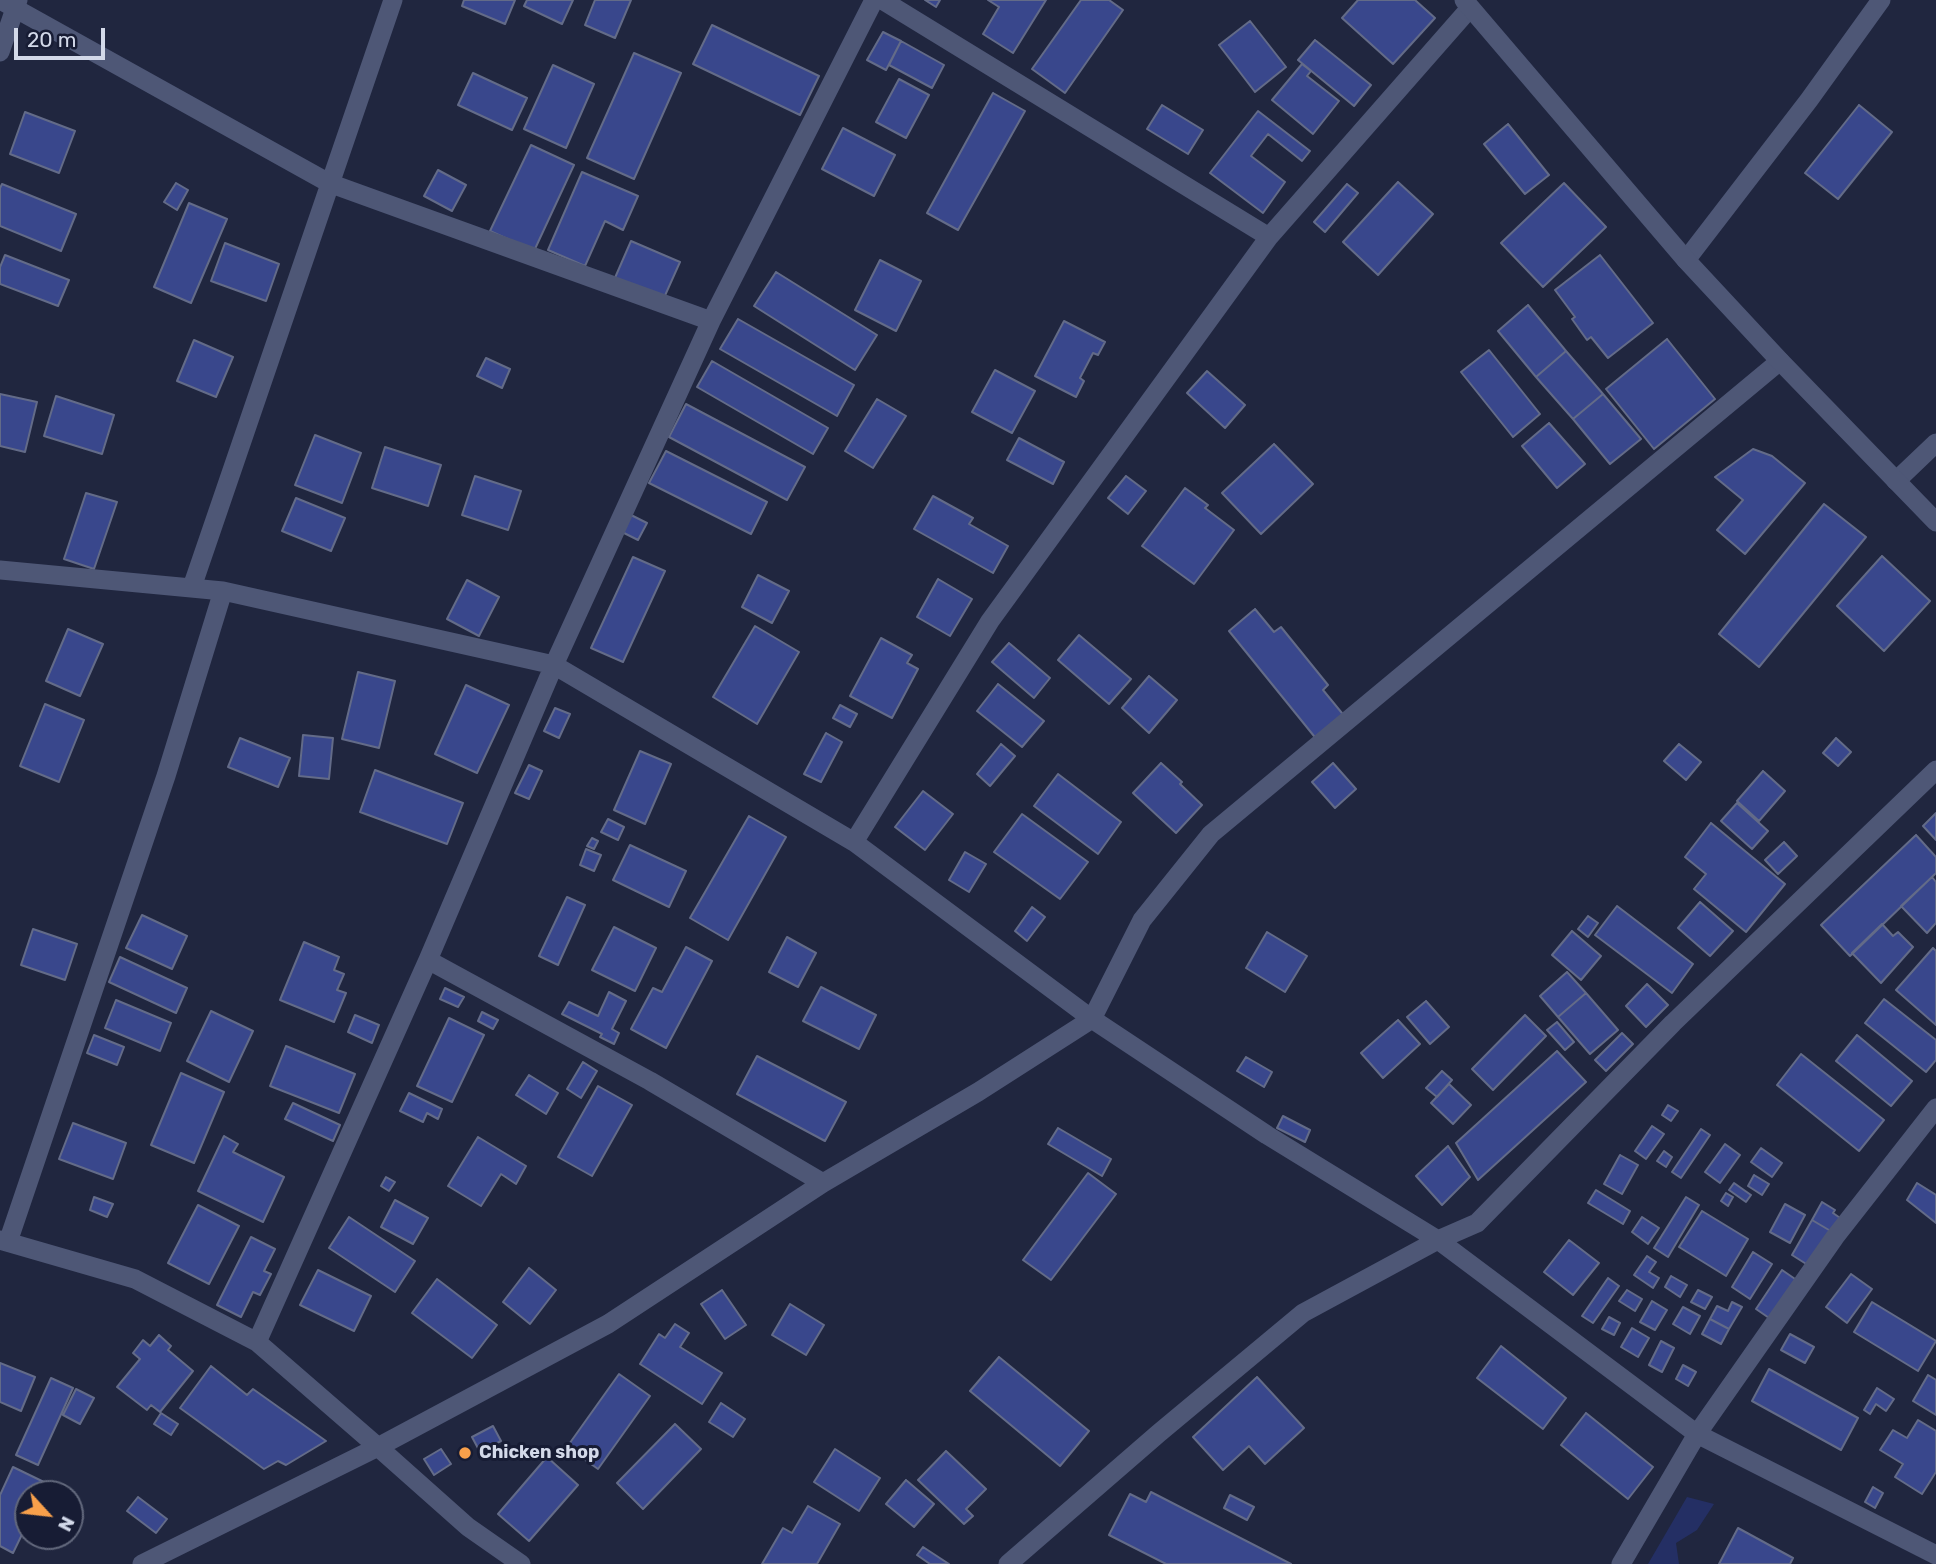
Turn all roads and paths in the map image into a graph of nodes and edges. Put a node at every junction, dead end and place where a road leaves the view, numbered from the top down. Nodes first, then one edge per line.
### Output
1 (393, 0) edge
2 (874, 0) edge
3 (882, 0) edge
4 (1881, 0) edge
5 (11, 3) edge
6 (1467, 4) edge
7 (0, 52) edge
8 (329, 183) junction
9 (1269, 237) junction
10 (1686, 260) junction
11 (711, 321) junction
12 (1780, 361) junction
13 (1936, 443) edge
14 (1896, 481) junction
15 (1936, 522) edge
16 (0, 570) edge
17 (192, 587) junction
18 (222, 591) junction
19 (554, 665) junction
20 (1936, 770) edge
21 (854, 842) junction
22 (428, 960) junction
23 (1092, 1019) junction
24 (1936, 1108) edge
25 (823, 1183) junction
26 (4, 1240) edge
27 (1438, 1240) junction
28 (257, 1342) junction
29 (1697, 1434) junction
30 (378, 1447) junction
31 (1936, 1555) edge
32 (142, 1564) edge
33 (521, 1564) edge
34 (1008, 1564) edge
35 (1620, 1564) edge

1 - 8 street
2 - 11 street
3 - 9 street
4 - 10 street
5 - 7 street
5 - 8 street
6 - 9 street
6 - 10 street
8 - 11 street
8 - 17 street
9 - 21 street
10 - 12 street
11 - 19 street
12 - 14 street
12 - 23 street
13 - 14 street
14 - 15 street
16 - 17 street
17 - 18 street
18 - 19 street
18 - 26 street
19 - 21 street
19 - 22 street
20 - 27 street
21 - 23 street
22 - 25 street
22 - 28 street
23 - 25 street
23 - 27 street
24 - 29 street
25 - 30 street
26 - 28 street
27 - 29 street
27 - 34 street
28 - 30 street
29 - 31 street
29 - 35 street
30 - 32 street
30 - 33 street

